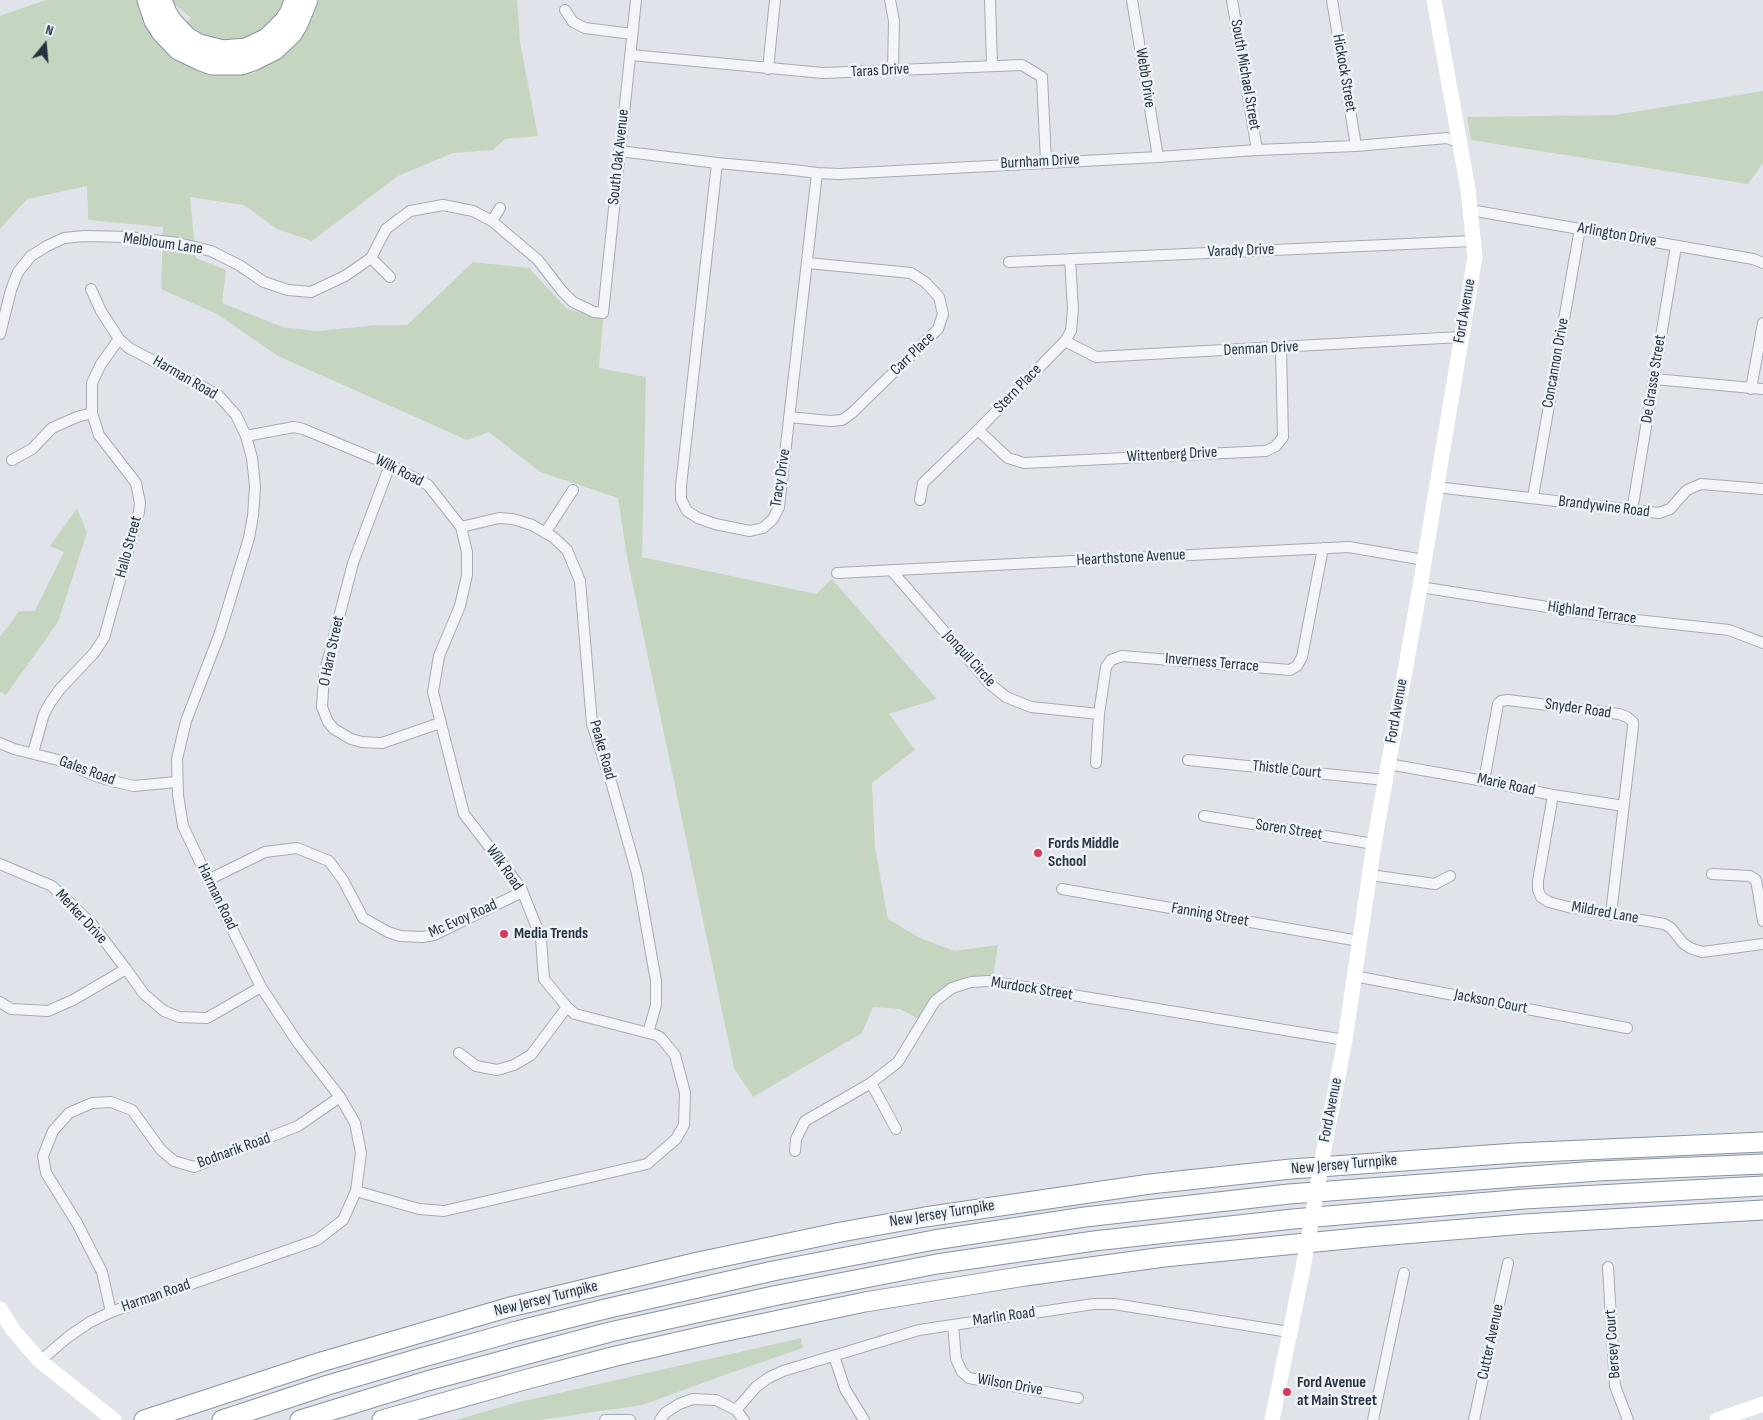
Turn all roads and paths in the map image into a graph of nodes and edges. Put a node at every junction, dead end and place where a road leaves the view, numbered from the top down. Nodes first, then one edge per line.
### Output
1 (147, 0) edge
2 (162, 0) edge
3 (294, 0) edge
4 (308, 0) edge
5 (636, 0) edge
6 (775, 0) edge
7 (890, 0) edge
8 (990, 0) edge
9 (1132, 0) edge
10 (1232, 0) edge
11 (1332, 0) edge
12 (1434, 0) edge
13 (565, 10) dead end
14 (632, 34) junction
15 (631, 55) junction
16 (992, 65) junction
17 (768, 69) junction
18 (893, 70) junction
19 (1460, 143) junction
20 (1356, 146) junction
21 (1257, 150) junction
22 (619, 151) junction
23 (1158, 157) junction
24 (1046, 162) junction
25 (718, 163) junction
26 (817, 174) junction
27 (500, 208) dead end
28 (1470, 210) junction
29 (492, 221) junction
30 (1580, 228) junction
31 (1473, 241) junction
32 (1676, 246) junction
33 (371, 258) junction
34 (1070, 259) junction
35 (1009, 262) dead end
36 (808, 263) junction
37 (1763, 263) edge
38 (390, 277) dead end
39 (91, 289) dead end
40 (603, 313) joint
41 (1763, 323) edge
42 (0, 334) edge
43 (1461, 337) junction
44 (119, 338) junction
45 (1065, 341) junction
46 (1281, 348) junction
47 (1654, 379) junction
48 (1751, 388) junction
49 (1763, 390) edge
50 (92, 413) junction
51 (789, 417) junction
52 (978, 430) junction
53 (246, 436) junction
54 (12, 460) dead end
55 (390, 465) junction
56 (1436, 487) junction
57 (1763, 489) edge
58 (573, 490) dead end
59 (1533, 498) junction
60 (920, 500) dead end
61 (1632, 511) junction
62 (460, 527) junction
63 (545, 533) junction
64 (1323, 548) junction
65 (1424, 560) junction
66 (891, 570) junction
67 (837, 573) dead end
68 (1420, 587) junction
69 (1763, 643) edge
70 (1099, 714) junction
71 (440, 724) junction
72 (0, 743) edge
73 (33, 753) junction
74 (1188, 760) dead end
75 (1096, 763) dead end
76 (1388, 764) junction
77 (1385, 780) junction
78 (1484, 781) junction
79 (176, 782) junction
80 (1553, 795) junction
81 (1624, 806) junction
82 (1204, 816) dead end
83 (1374, 844) junction
84 (0, 864) edge
85 (1712, 874) dead end
86 (1370, 875) junction
87 (1450, 876) dead end
88 (208, 880) junction
89 (1062, 889) dead end
90 (522, 892) junction
91 (1611, 914) junction
92 (1763, 921) edge
93 (1359, 941) junction
94 (1763, 944) edge
95 (126, 969) junction
96 (1354, 976) junction
97 (261, 987) junction
98 (0, 1002) edge
99 (567, 1006) junction
100 (1627, 1028) dead end
101 (648, 1033) junction
102 (1345, 1040) junction
103 (459, 1053) dead end
104 (871, 1083) junction
105 (340, 1097) junction
106 (896, 1129) dead end
107 (1763, 1142) edge
108 (795, 1151) dead end
109 (1763, 1164) edge
110 (1763, 1186) edge
111 (356, 1191) junction
112 (1763, 1210) edge
113 (1508, 1263) dead end
114 (1608, 1267) dead end
115 (1404, 1273) dead end
116 (0, 1309) edge
117 (111, 1312) junction
118 (953, 1325) junction
119 (1290, 1332) junction
120 (834, 1356) junction
121 (40, 1361) junction
122 (1078, 1398) dead end
123 (1763, 1404) edge
124 (736, 1410) junction
125 (114, 1420) edge
126 (144, 1420) edge
127 (222, 1420) edge
128 (300, 1420) edge
129 (382, 1420) edge
130 (605, 1420) edge
131 (630, 1420) edge
132 (660, 1420) edge
133 (744, 1420) edge
134 (864, 1420) edge
135 (1272, 1420) edge
136 (1373, 1420) edge
137 (1474, 1420) edge
138 (1628, 1420) edge
139 (1717, 1420) edge

1 - 4 highway
2 - 3 highway
5 - 14 street, South Oak Avenue
6 - 17 street
7 - 18 street
8 - 16 street
9 - 23 street, Webb Drive
10 - 21 street, South Michael Street
11 - 20 street, Hickock Street
12 - 19 street, Ford Avenue
13 - 14 street
14 - 15 street, South Oak Avenue
15 - 17 street, Taras Drive
15 - 22 street, South Oak Avenue
16 - 18 street, Taras Drive
16 - 24 street, Taras Drive
17 - 18 street, Taras Drive
19 - 20 street, Burnham Drive
19 - 28 street, Ford Avenue
20 - 21 street, Burnham Drive
21 - 23 street, Burnham Drive
22 - 25 street, Burnham Drive
22 - 40 street, South Oak Avenue
23 - 24 street, Burnham Drive
24 - 26 street, Burnham Drive
25 - 26 street, Burnham Drive
25 - 51 street, Tracy Drive
26 - 36 street, Tracy Drive
27 - 29 street
28 - 30 street, Arlington Drive
28 - 31 street, Ford Avenue
29 - 33 street, Melbloum Lane
29 - 40 street, Melbloum Lane
30 - 32 street, Arlington Drive
30 - 59 street, Concannon Drive
31 - 34 street, Varady Drive
31 - 43 street, Ford Avenue
32 - 37 street, Arlington Drive
32 - 47 street, De Grasse Street
33 - 38 street
33 - 42 street, Melbloum Lane
34 - 35 street, Varady Drive
34 - 45 street, Stern Place
36 - 51 street, Tracy Drive
36 - 51 street, Carr Place
39 - 44 street, Harman Road
41 - 48 street
43 - 46 street, Denman Drive
43 - 56 street, Ford Avenue
44 - 50 street, Hallo Street
44 - 53 street, Harman Road
45 - 46 street, Denman Drive
45 - 52 street, Stern Place
46 - 52 street, Wittenberg Drive
47 - 48 street
47 - 61 street, De Grasse Street
48 - 49 street
50 - 54 street
50 - 73 street, Hallo Street
52 - 60 street, Stern Place
53 - 55 street, Wilk Road
53 - 79 street, Harman Road
55 - 62 street, Wilk Road
55 - 71 street, O Hara Street
56 - 59 street, Brandywine Road
56 - 65 street, Ford Avenue
57 - 61 street, Brandywine Road
58 - 63 street
59 - 61 street, Brandywine Road
62 - 63 street, Peake Road
62 - 71 street, Wilk Road
63 - 101 street, Peake Road
64 - 65 street, Hearthstone Avenue
64 - 66 street, Hearthstone Avenue
64 - 70 street, Inverness Terrace
65 - 68 street, Ford Avenue
66 - 67 street, Hearthstone Avenue
66 - 70 street, Jonquil Circle
68 - 69 street, Highland Terrace
68 - 76 street, Ford Avenue
70 - 75 street, Inverness Terrace
71 - 90 street, Wilk Road
72 - 73 street, Gales Road
73 - 79 street, Gales Road
74 - 77 street, Thistle Court
76 - 77 street, Ford Avenue
76 - 78 street, Marie Road
77 - 83 street, Ford Avenue
78 - 80 street, Marie Road
78 - 81 street, Snyder Road
79 - 88 street, Harman Road
80 - 81 street, Marie Road
80 - 91 street, Mildred Lane
81 - 91 street, Snyder Road
82 - 83 street, Soren Street
83 - 86 street, Ford Avenue
84 - 95 street, Merker Drive
85 - 92 street
86 - 87 street
86 - 93 street, Ford Avenue
88 - 90 street, Mc Evoy Road
88 - 97 street, Harman Road
89 - 93 street, Fanning Street
90 - 99 street, Wilk Road
91 - 94 street, Mildred Lane
93 - 96 street, Ford Avenue
95 - 97 street, Merker Drive
95 - 98 street
96 - 100 street, Jackson Court
96 - 102 street, Ford Avenue
97 - 105 street, Harman Road
99 - 101 street, Wilk Road
99 - 103 street
101 - 111 street, Wilk Road
102 - 104 street, Murdock Street
102 - 119 street, Ford Avenue, bridge
104 - 106 street
104 - 108 street, Murdock Street
105 - 111 street, Harman Road
105 - 117 street, Bodnarik Road
107 - 126 highway, New Jersey Turnpike
109 - 127 highway, New Jersey Turnpike
110 - 128 highway
111 - 117 street, Harman Road
112 - 129 highway
113 - 137 street, Cutter Avenue
114 - 138 street, Bersey Court
115 - 136 street
116 - 121 street
117 - 121 street, Harman Road
118 - 119 street, Marlin Road
118 - 120 street, Marlin Road
118 - 122 street, Wilson Drive
119 - 135 street, Ford Avenue
120 - 124 street, Marlin Road
120 - 134 street
121 - 125 street
123 - 139 street
124 - 132 street
124 - 133 street
130 - 131 street

